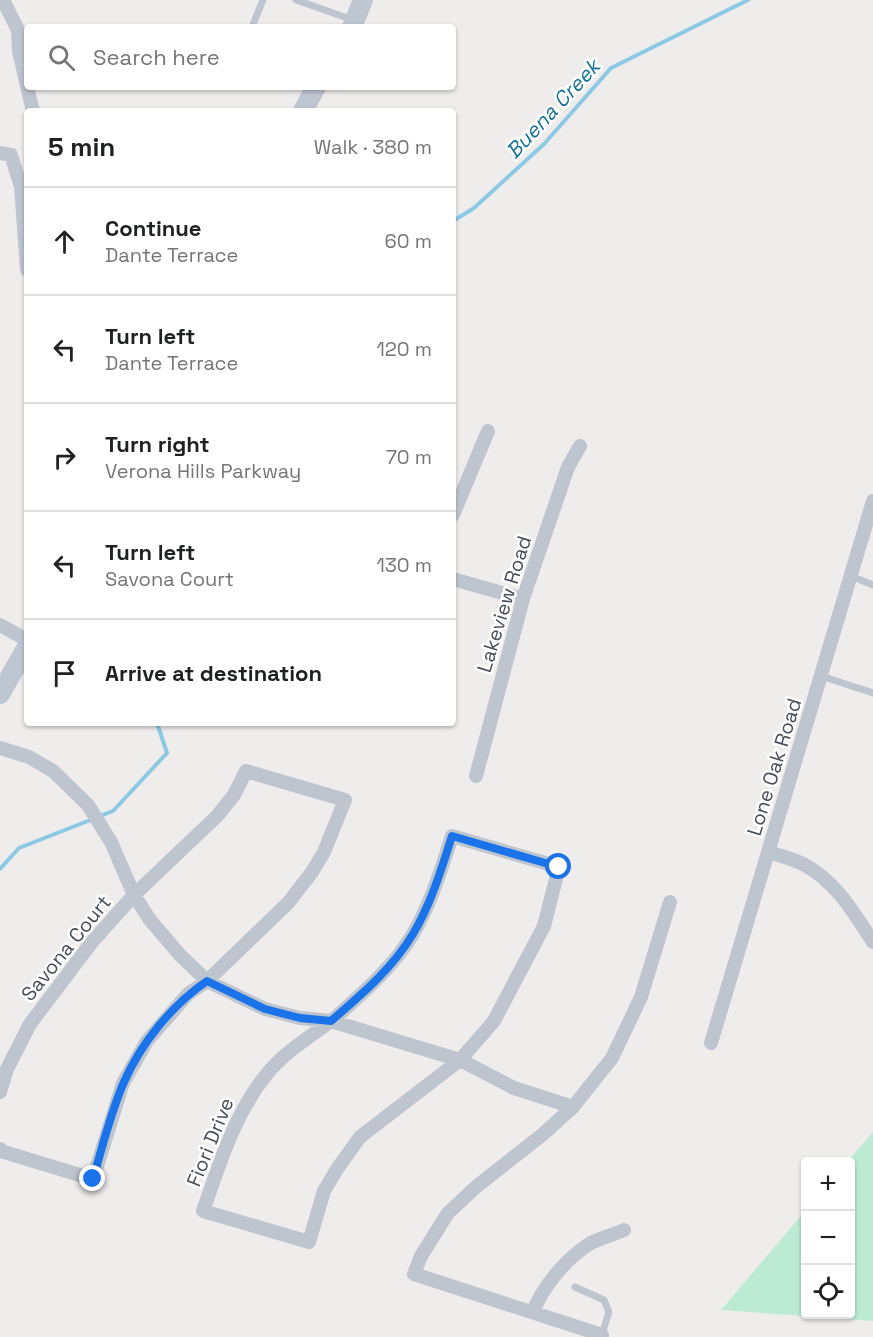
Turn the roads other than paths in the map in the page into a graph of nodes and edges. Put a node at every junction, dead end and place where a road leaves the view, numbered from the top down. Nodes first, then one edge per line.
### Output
1 (3, 0) edge
2 (263, 0) edge
3 (296, 0) edge
4 (363, 0) edge
5 (253, 24) edge
6 (353, 24) edge
7 (24, 73) edge
8 (28, 90) edge
9 (314, 90) edge
10 (32, 108) edge
11 (305, 108) edge
12 (0, 153) edge
13 (24, 231) edge
14 (488, 431) dead end
15 (580, 446) dead end
16 (873, 501) edge
17 (456, 508) edge
18 (851, 576) junction
19 (456, 580) edge
20 (873, 585) edge
21 (523, 599) junction
22 (0, 625) edge
23 (24, 638) edge
24 (24, 652) edge
25 (821, 676) junction
26 (873, 693) edge
27 (0, 694) edge
28 (0, 748) edge
29 (476, 776) dead end
30 (769, 852) junction
31 (134, 895) junction
32 (670, 902) dead end
33 (873, 942) edge
34 (207, 981) junction
35 (331, 1021) junction
36 (711, 1043) dead end
37 (460, 1060) junction
38 (0, 1092) edge
39 (573, 1107) junction
40 (0, 1149) edge
41 (624, 1230) dead end
42 (575, 1287) dead end
43 (533, 1312) junction
44 (602, 1336) edge

1 - 7 street
2 - 5 lane
3 - 6 lane
4 - 6 main road
8 - 10 street
9 - 11 main road
12 - 13 street
14 - 17 street
15 - 21 street, Lakeview Road
16 - 18 street, Lone Oak Road
18 - 20 lane
18 - 25 street, Lone Oak Road
19 - 21 street
21 - 29 street, Lakeview Road
22 - 23 street
24 - 27 main road
25 - 26 lane
25 - 30 street, Lone Oak Road
28 - 31 street
30 - 33 street
30 - 36 street, Lone Oak Road
31 - 34 street
31 - 34 street, Savona Court
31 - 38 street, Savona Court
32 - 39 street
34 - 35 street
34 - 40 street
35 - 37 street
35 - 37 street
35 - 37 street, Fiori Drive
37 - 39 street
39 - 43 street
41 - 43 street
42 - 44 lane
43 - 44 street

